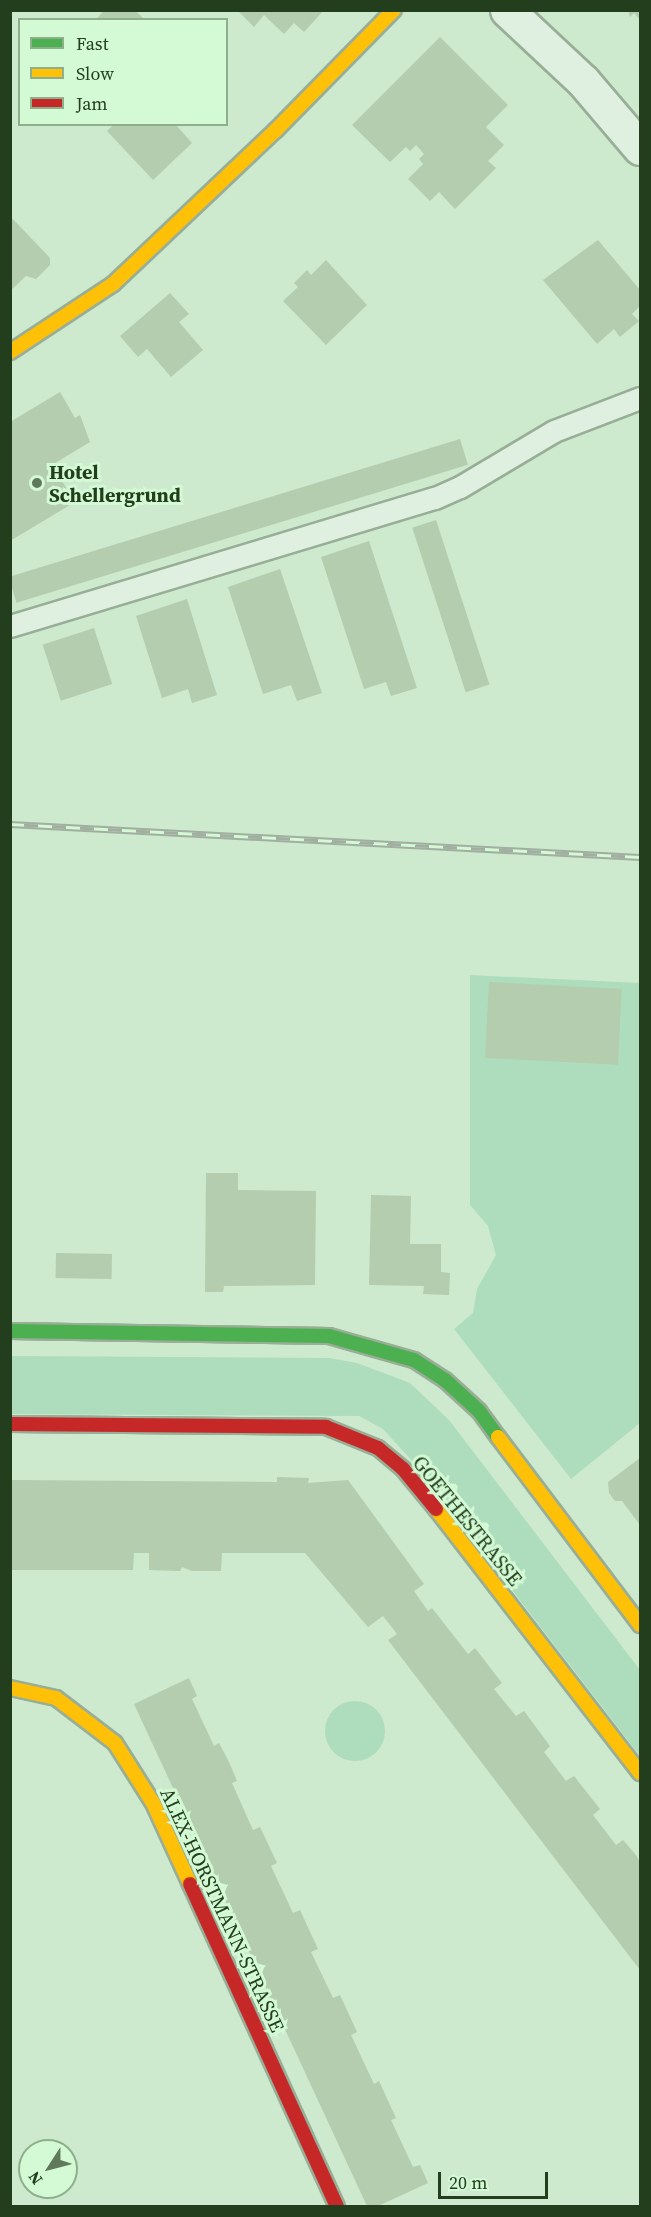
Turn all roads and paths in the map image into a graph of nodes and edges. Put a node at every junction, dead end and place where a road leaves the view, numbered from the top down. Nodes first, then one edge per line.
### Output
1 (394, 10) edge
2 (507, 10) edge
3 (640, 148) edge
4 (10, 352) edge
5 (640, 398) edge
6 (10, 626) edge
7 (10, 1330) edge
8 (10, 1424) edge
9 (640, 1625) edge
10 (10, 1688) edge
11 (640, 1773) edge
12 (337, 2206) edge

1 - 4 street
2 - 3 street
5 - 6 lane
7 - 9 street
8 - 11 street, GOETHESTRASSE
10 - 12 street, ALEX-HORSTMANN-STRASSE

